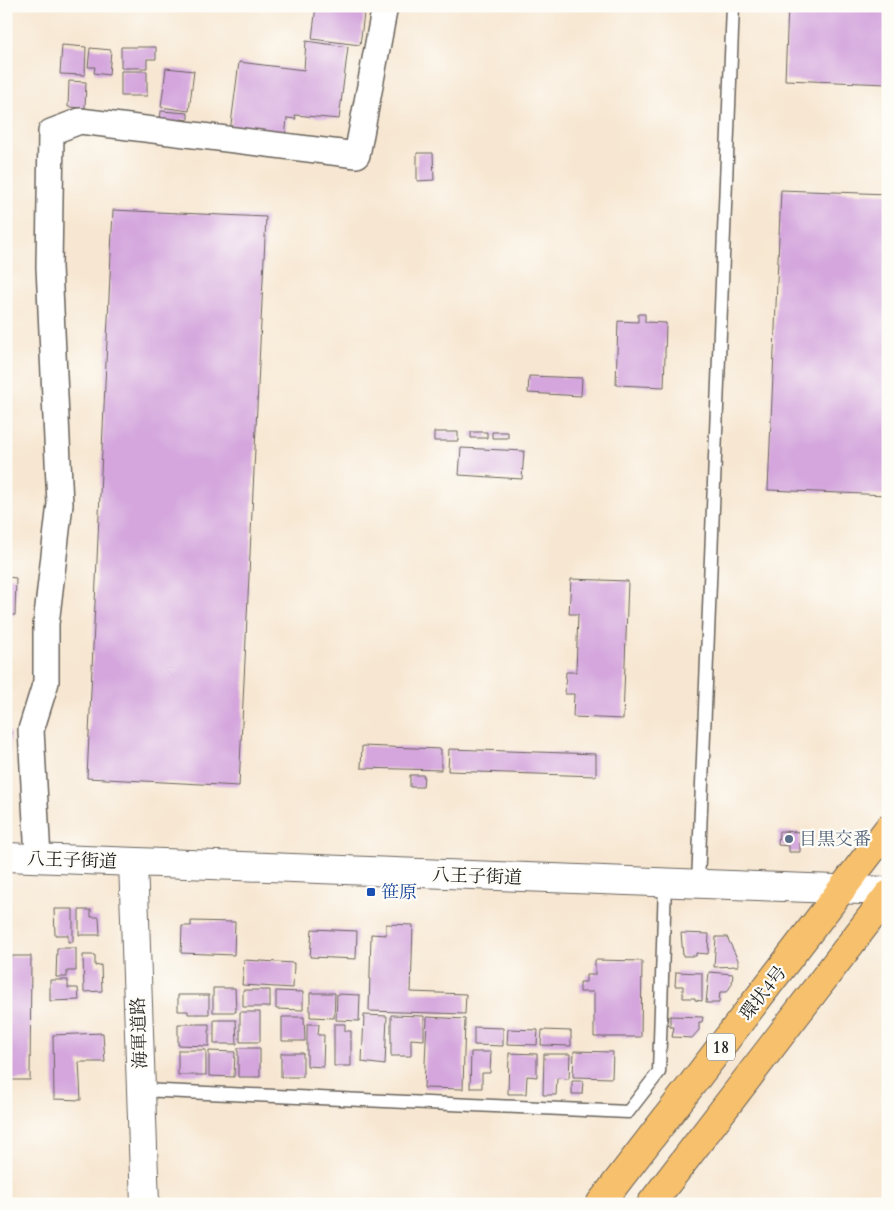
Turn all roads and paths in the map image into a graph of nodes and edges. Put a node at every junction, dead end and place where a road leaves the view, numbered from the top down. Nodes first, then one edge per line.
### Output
1 (385, 6) edge
2 (733, 6) edge
3 (888, 828) edge
4 (6, 857) edge
5 (38, 858) junction
6 (133, 862) junction
7 (665, 883) junction
8 (698, 884) junction
9 (842, 890) junction
10 (888, 893) edge
11 (141, 1090) junction
12 (145, 1204) edge
13 (600, 1204) edge
14 (652, 1204) edge

1 - 5 street
2 - 8 lane
3 - 9 main road, 環状4号 / 18
4 - 5 street, 八王子街道
5 - 6 street, 八王子街道
6 - 7 street, 八王子街道
6 - 11 street, 海軍道路
7 - 8 street, 八王子街道
7 - 11 lane
8 - 9 street, 八王子街道
9 - 10 street, 八王子街道
9 - 13 main road, 環状4号 / 18
10 - 14 main road, 18
11 - 12 street, 海軍道路

